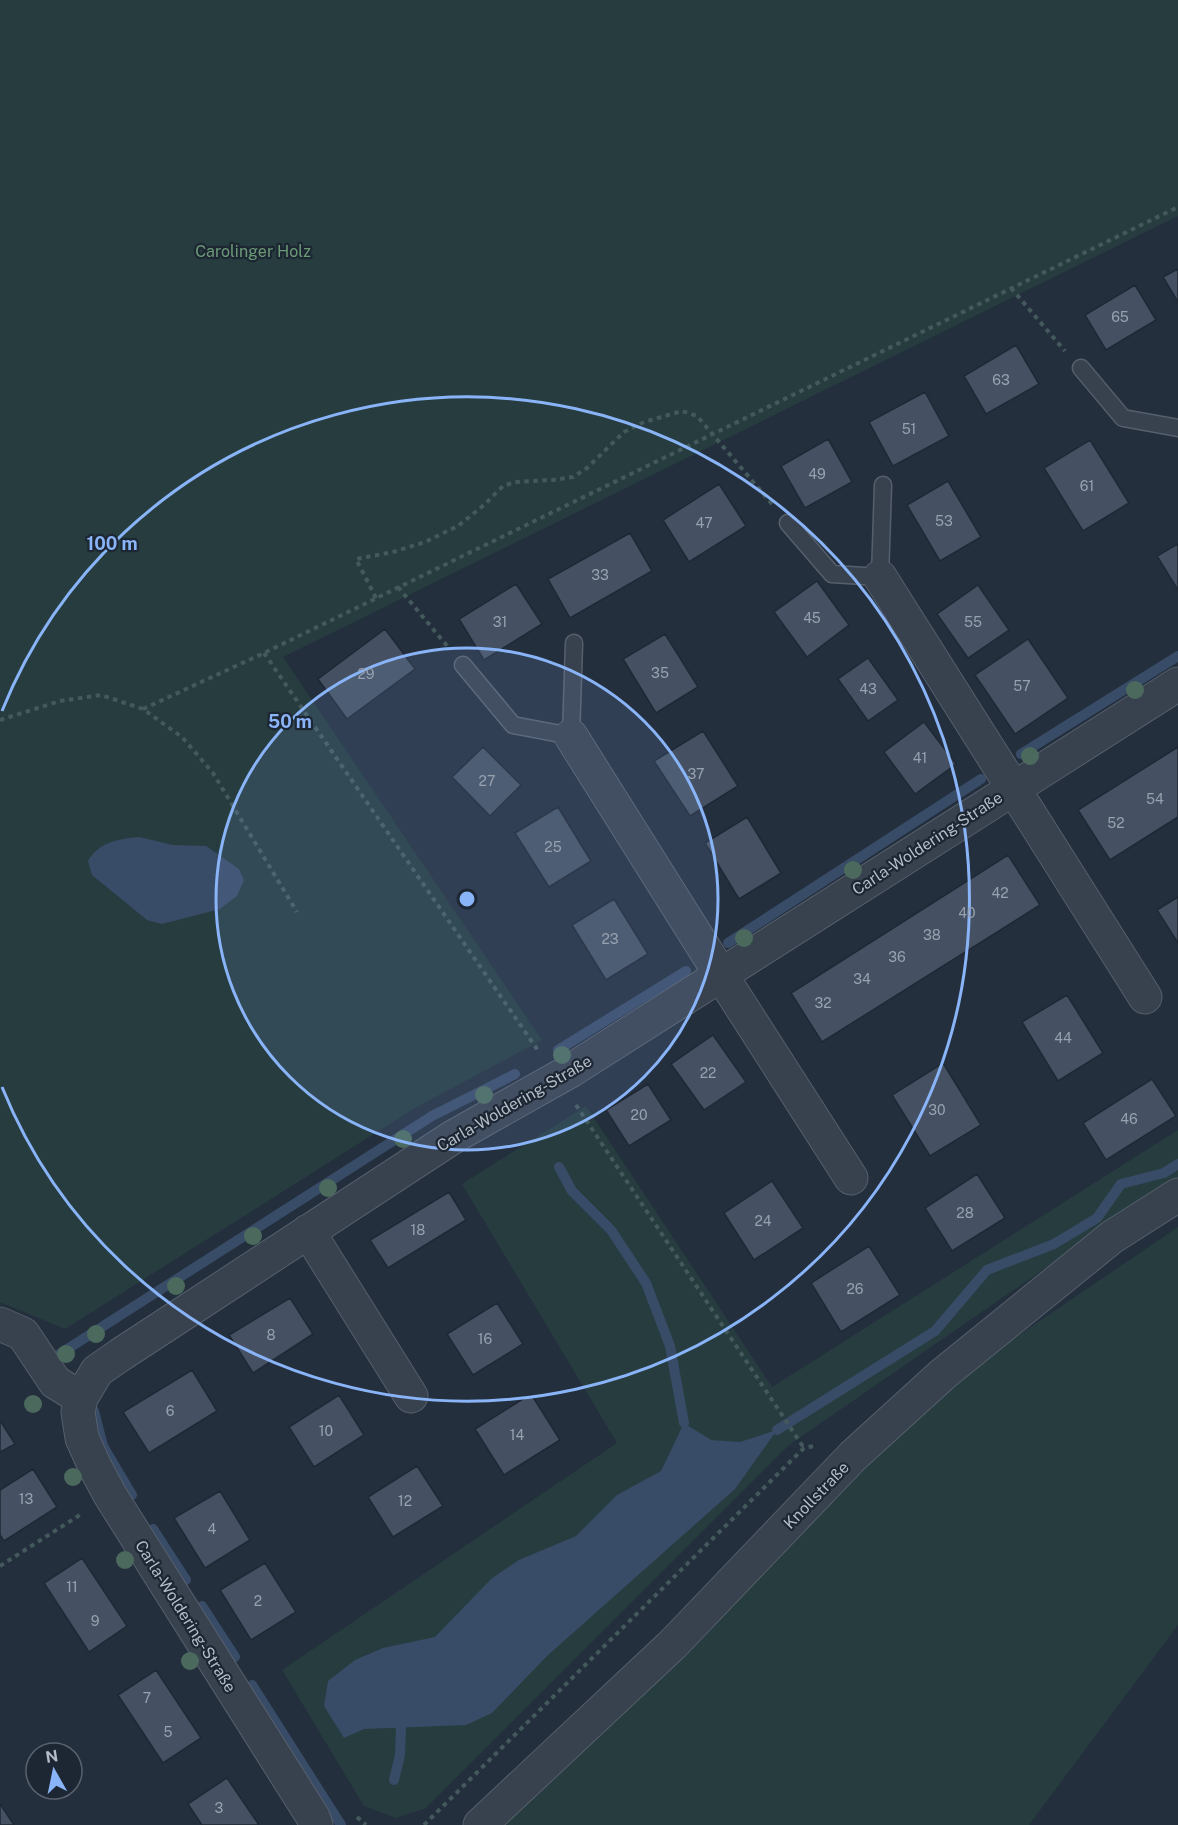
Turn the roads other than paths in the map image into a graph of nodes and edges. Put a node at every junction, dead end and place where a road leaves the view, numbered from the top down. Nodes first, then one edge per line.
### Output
1 (1081, 368) road end
2 (1178, 428) edge
3 (883, 484) dead end
4 (788, 523) road end
5 (880, 577) junction
6 (574, 643) dead end
7 (463, 665) road end
8 (1178, 684) edge
9 (571, 736) junction
10 (1013, 788) junction
11 (721, 975) junction
12 (1145, 997) dead end
13 (851, 1178) dead end
14 (1178, 1195) edge
15 (308, 1231) junction
16 (0, 1324) edge
17 (411, 1396) dead end
18 (81, 1398) junction
19 (488, 1823) edge
20 (316, 1825) edge

1 - 2 lane
3 - 5 lane
4 - 5 lane
5 - 10 street, Carla-Woldering-Straße
6 - 9 lane
7 - 9 lane
8 - 10 street, Carla-Woldering-Straße
9 - 11 street
10 - 11 street, Carla-Woldering-Straße
10 - 12 street, Carla-Woldering-Straße
11 - 13 street
11 - 15 street, Carla-Woldering-Straße
14 - 19 street, Knollstraße
15 - 17 street
15 - 18 street, Carla-Woldering-Straße
16 - 18 street
18 - 20 street, Carla-Woldering-Straße

